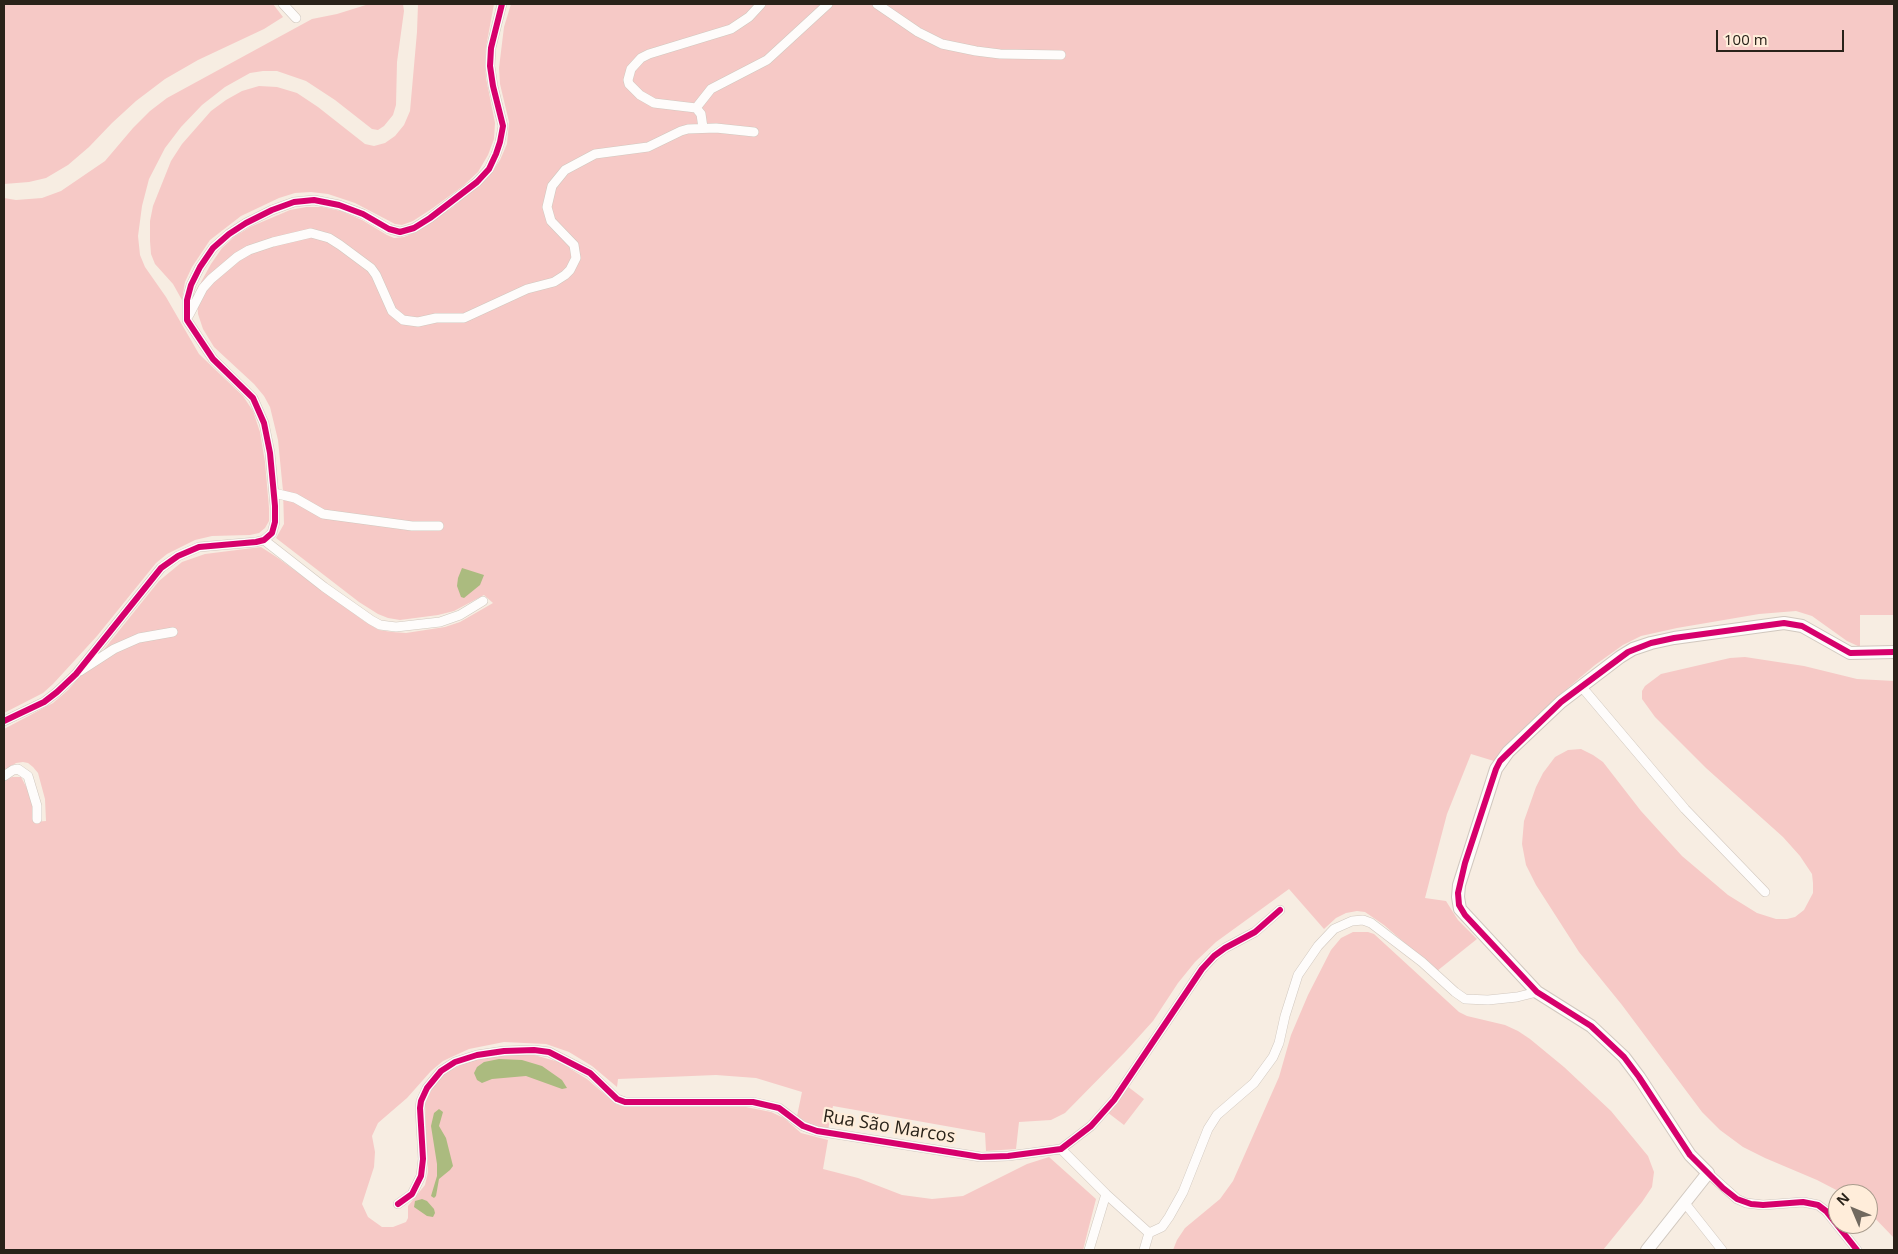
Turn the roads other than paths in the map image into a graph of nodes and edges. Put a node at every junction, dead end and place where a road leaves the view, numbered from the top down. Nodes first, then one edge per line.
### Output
1 (283, 4) edge
2 (502, 4) edge
3 (761, 4) edge
4 (828, 4) edge
5 (877, 4) edge
6 (296, 18) dead end
7 (1062, 55) dead end
8 (696, 108) junction
9 (702, 128) junction
10 (754, 132) dead end
11 (187, 320) junction
12 (274, 493) junction
13 (439, 526) dead end
14 (264, 540) junction
15 (484, 601) dead end
16 (173, 632) dead end
17 (1894, 652) edge
18 (76, 674) junction
19 (1581, 686) junction
20 (4, 722) edge
21 (4, 776) edge
22 (38, 820) dead end
23 (1765, 892) dead end
24 (1280, 910) dead end
25 (1537, 992) junction
26 (1061, 1149) junction
27 (1708, 1173) junction
28 (1106, 1194) junction
29 (1684, 1202) junction
30 (398, 1204) dead end
31 (1150, 1233) junction
32 (1089, 1250) edge
33 (1144, 1250) edge
34 (1647, 1250) edge
35 (1722, 1250) edge
36 (1857, 1250) edge

1 - 6 street
2 - 11 street
3 - 8 street
4 - 8 street
5 - 7 street
8 - 9 street
9 - 10 street
9 - 11 street
11 - 12 street
12 - 13 street
12 - 14 street
14 - 15 street
14 - 18 street
16 - 18 street
17 - 19 street
18 - 20 street
19 - 23 street
19 - 25 street
21 - 22 street
24 - 26 street, Rua São Marcos
25 - 27 street
25 - 31 street
26 - 28 street
26 - 30 street, Rua São Marcos
27 - 29 street
27 - 36 street
28 - 31 street
28 - 32 street
29 - 34 street
29 - 35 street
31 - 33 street

